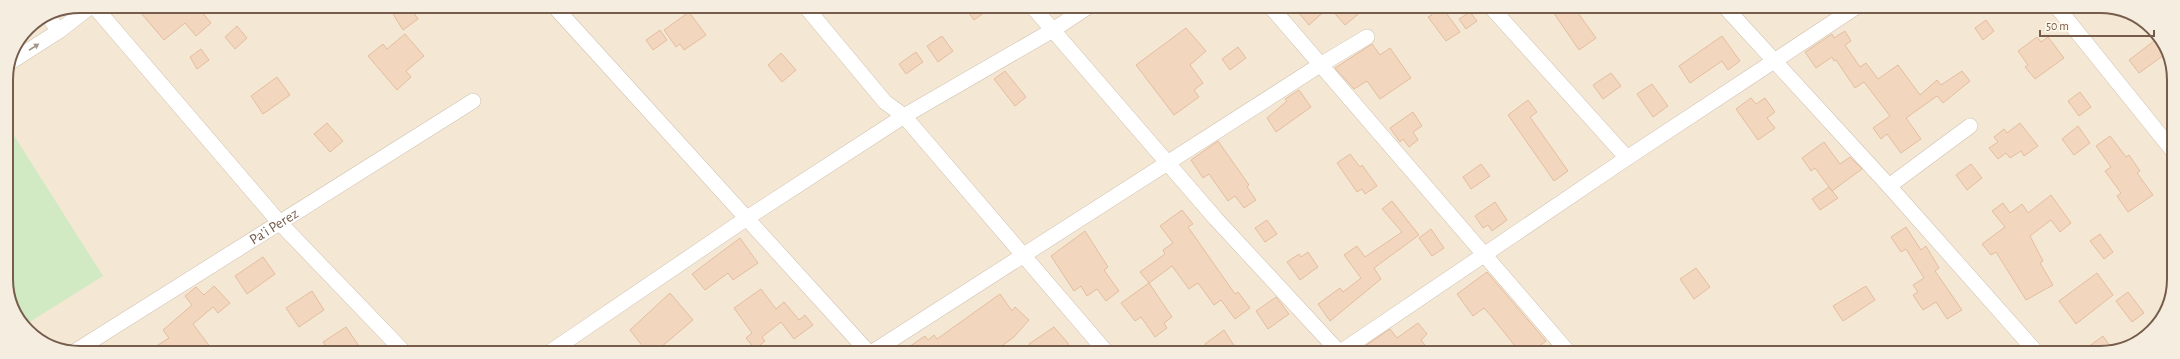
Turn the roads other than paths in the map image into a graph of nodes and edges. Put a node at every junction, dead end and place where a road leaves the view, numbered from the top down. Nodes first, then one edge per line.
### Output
1 (82, 13) edge
2 (100, 13) edge
3 (560, 13) edge
4 (811, 13) edge
5 (1038, 13) edge
6 (1078, 13) edge
7 (1276, 13) edge
8 (1496, 13) edge
9 (1731, 13) edge
10 (1847, 13) edge
11 (2062, 13) edge
12 (51, 20) edge
13 (1053, 30) junction
14 (59, 31) junction
15 (1367, 37) dead end
16 (17, 58) edge
17 (1773, 61) junction
18 (1320, 65) junction
19 (473, 101) dead end
20 (904, 116) junction
21 (1970, 126) dead end
22 (2167, 143) edge
23 (1627, 158) junction
24 (1169, 164) junction
25 (1889, 186) junction
26 (747, 218) junction
27 (279, 222) junction
28 (1485, 253) junction
29 (1023, 254) junction
30 (83, 346) edge
31 (398, 346) edge
32 (559, 346) edge
33 (864, 346) edge
34 (881, 346) edge
35 (1101, 346) edge
36 (1333, 346) edge
37 (1349, 346) edge
38 (1563, 346) edge
39 (2031, 346) edge

1 - 14 street
2 - 27 street
3 - 26 street
4 - 20 street
5 - 13 street
6 - 13 street
7 - 18 street
8 - 23 street
9 - 17 street
10 - 17 street
11 - 22 street
12 - 14 street
13 - 20 street
13 - 24 street
16 -> 14 street
15 - 18 street
17 - 23 street
17 - 25 street
18 - 24 street
18 - 28 street
19 - 27 street, Pa'i Perez
20 - 26 street
20 - 29 street
21 - 25 street
23 - 28 street
24 - 29 street
24 - 36 street
25 - 39 street
26 - 32 street
26 - 33 street
27 - 30 street, Pa'i Perez
27 - 31 street
28 - 37 street
28 - 38 street
29 - 34 street
29 - 35 street

